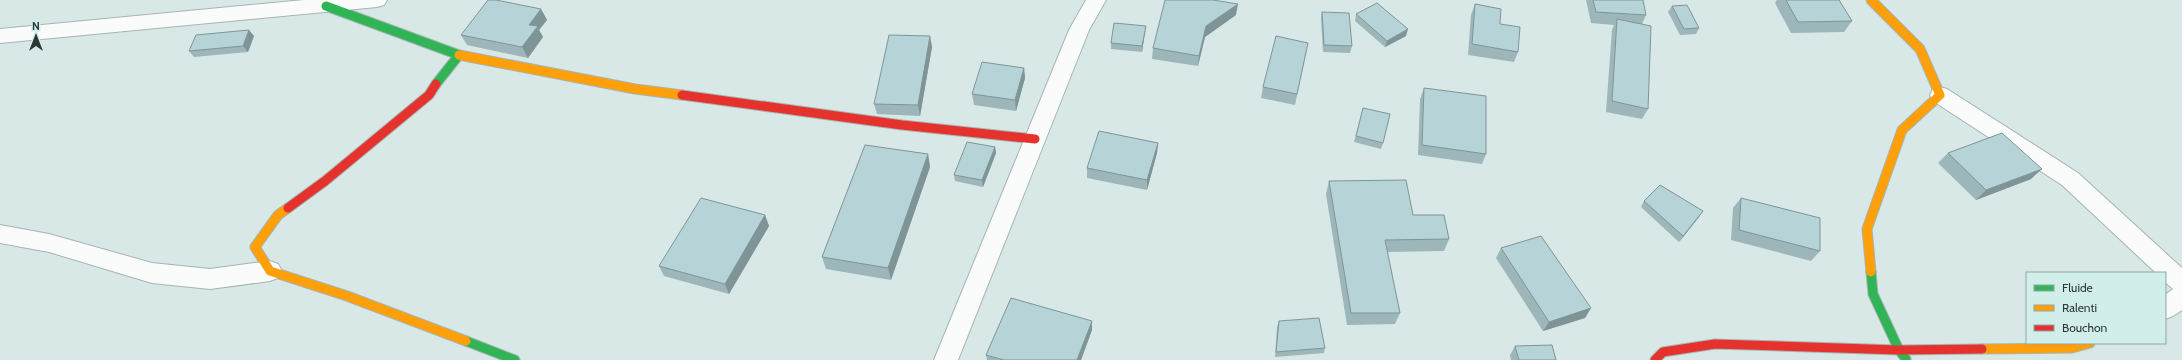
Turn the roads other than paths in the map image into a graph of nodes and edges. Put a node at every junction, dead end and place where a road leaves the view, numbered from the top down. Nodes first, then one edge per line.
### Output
1 (376, 0) edge
2 (1096, 0) edge
3 (1871, 0) edge
4 (326, 6) junction
5 (0, 36) edge
6 (459, 56) junction
7 (1940, 95) junction
8 (1035, 139) junction
9 (0, 234) edge
10 (270, 271) junction
11 (2182, 283) edge
12 (2182, 296) edge
13 (2166, 308) edge
14 (2086, 344) edge
15 (1899, 350) junction
16 (515, 360) edge
17 (946, 360) edge
18 (1655, 360) edge
19 (1907, 360) edge

1 - 4 street
2 - 8 street
3 - 7 street
4 - 5 street
4 - 6 street
6 - 8 street
6 - 10 street
7 - 11 street
7 - 15 street
8 - 17 street
9 - 10 street
10 - 16 street
12 - 13 street
14 - 15 street
15 - 18 street
15 - 19 street

